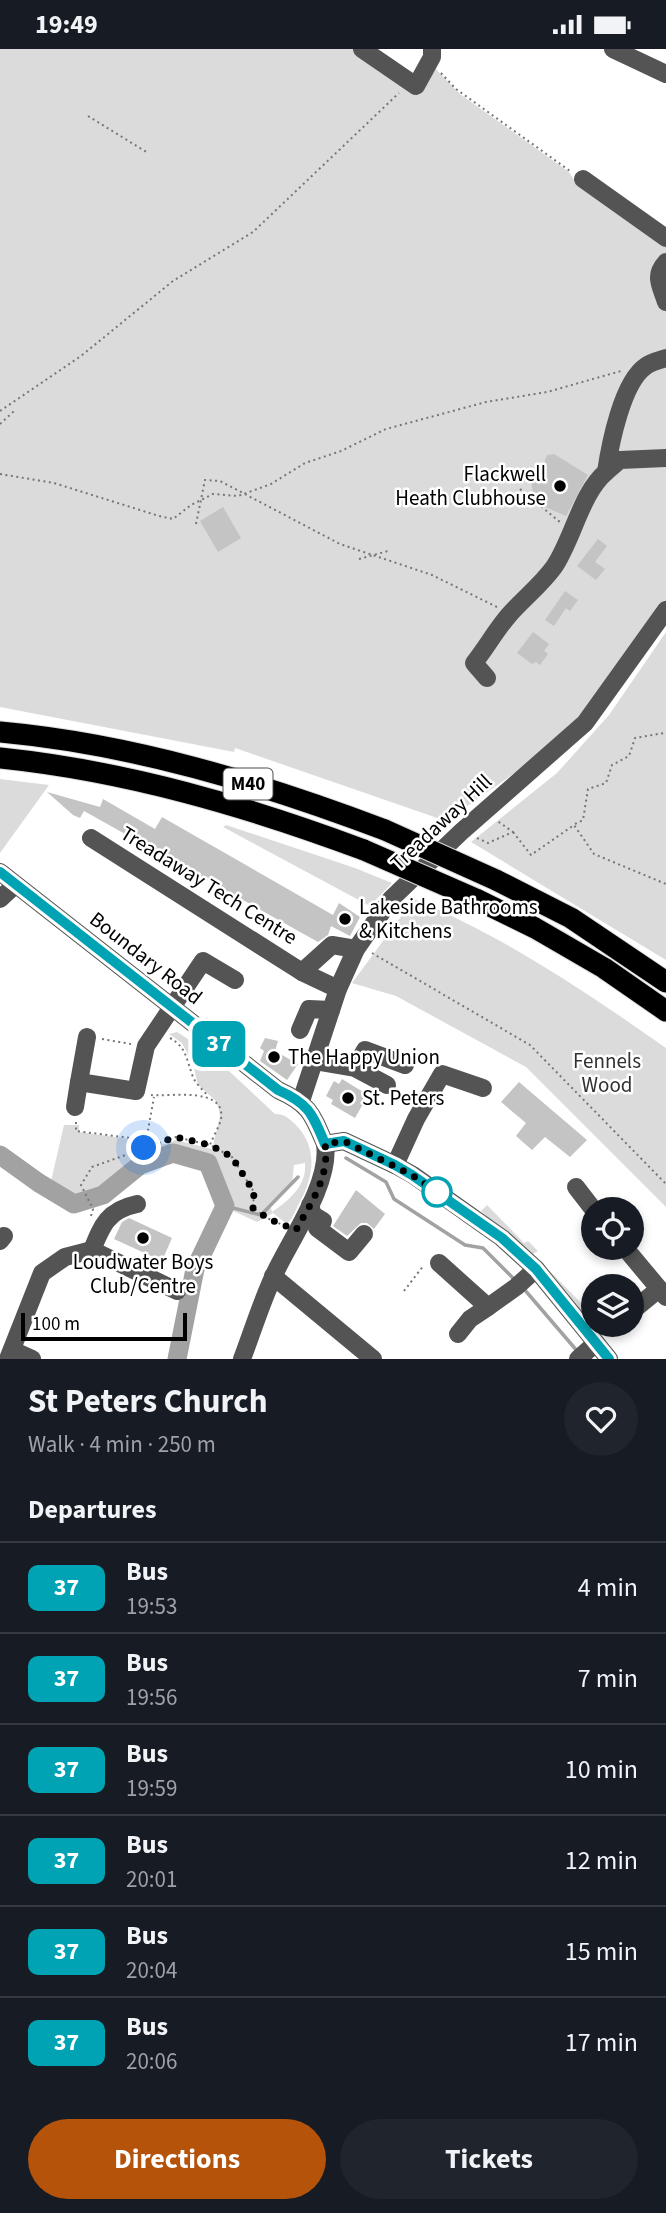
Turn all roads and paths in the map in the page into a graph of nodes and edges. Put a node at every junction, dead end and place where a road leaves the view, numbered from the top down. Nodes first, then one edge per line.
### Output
1 (362, 49) edge
2 (613, 49) edge
3 (432, 53) edge
4 (666, 74) edge
5 (410, 83) junction
6 (88, 116) dead end
7 (148, 153) dead end
8 (583, 179) joint
9 (666, 238) edge
10 (666, 262) edge
11 (666, 302) edge
12 (666, 358) edge
13 (621, 371) dead end
14 (0, 411) edge
15 (14, 411) dead end
16 (0, 424) edge
17 (666, 458) edge
18 (606, 473) junction
19 (0, 474) edge
20 (520, 489) dead end
21 (246, 493) junction
22 (200, 500) junction
23 (196, 524) dead end
24 (572, 533) junction
25 (388, 551) dead end
26 (373, 554) junction
27 (359, 559) dead end
28 (666, 610) edge
29 (510, 613) junction
30 (487, 678) dead end
31 (0, 732) edge
32 (664, 733) dead end
33 (0, 758) edge
34 (484, 811) junction
35 (574, 825) junction
36 (461, 832) junction
37 (513, 832) junction
38 (91, 838) dead end
39 (0, 872) edge
40 (666, 884) edge
41 (15, 885) junction
42 (0, 899) edge
43 (357, 947) junction
44 (302, 972) junction
45 (235, 980) dead end
46 (666, 982) edge
47 (338, 989) junction
48 (174, 1007) junction
49 (331, 1010) junction
50 (666, 1011) edge
51 (300, 1030) dead end
52 (87, 1037) joint
53 (150, 1039) junction
54 (314, 1061) junction
55 (405, 1065) dead end
56 (355, 1068) junction
57 (79, 1082) junction
58 (387, 1085) dead end
59 (483, 1088) dead end
60 (145, 1093) junction
61 (208, 1096) junction
62 (301, 1101) junction
63 (75, 1107) joint
64 (146, 1140) junction
65 (325, 1144) junction
66 (210, 1145) junction
67 (144, 1148) junction
68 (395, 1165) junction
69 (666, 1184) edge
70 (576, 1187) dead end
71 (584, 1197) edge
72 (137, 1204) dead end
73 (310, 1205) junction
74 (93, 1209) dead end
75 (296, 1230) junction
76 (364, 1234) dead end
77 (92, 1250) junction
78 (635, 1260) edge
79 (439, 1262) joint
80 (273, 1276) junction
81 (526, 1278) junction
82 (177, 1291) dead end
83 (404, 1291) dead end
84 (662, 1293) edge
85 (644, 1304) edge
86 (488, 1307) junction
87 (581, 1323) edge
88 (458, 1334) dead end
89 (593, 1337) edge
90 (597, 1337) edge
91 (10, 1354) edge
92 (32, 1359) edge
93 (242, 1359) edge
94 (373, 1359) edge
95 (578, 1359) edge
96 (609, 1359) edge

1 - 5 street
2 - 4 street
3 - 5 street
3 - 8 path
5 - 14 path
6 - 7 path
8 - 9 street
10 - 11 street
12 - 18 street
13 - 21 path
15 - 16 path
17 - 18 street
18 - 24 street
19 - 22 path
20 - 24 path
21 - 22 path
21 - 22 path
21 - 26 path
22 - 23 path
24 - 29 street
25 - 26 path
26 - 27 path
26 - 29 path
28 - 34 street, Treadaway Hill
29 - 30 street
31 - 46 highway, M40, bridge
32 - 35 path
33 - 50 highway, M40, bridge
34 - 36 street, Treadaway Hill
34 - 37 path
35 - 37 path
35 - 40 path
36 - 37 path
36 - 43 street, Treadaway Hill
38 - 44 street, Treadaway Tech Centre
39 - 41 street, Boundary Road
41 - 42 street
41 - 48 street, Boundary Road
43 - 44 street, Treadaway Tech Centre
43 - 47 street, Treadaway Hill
43 - 69 path
44 - 47 street, Treadaway Tech Centre
45 - 48 street
47 - 49 street, Treadaway Hill
48 - 53 street
48 - 62 street, Boundary Road
49 - 51 street
49 - 54 street, Treadaway Hill
52 - 53 path
52 - 57 street
53 - 60 street
53 - 61 path
54 - 56 street
54 - 62 street, Treadaway Hill
55 - 56 street
56 - 58 street
57 - 60 street
57 - 63 street
59 - 68 street
60 - 61 path
60 - 64 path
61 - 66 path
62 - 65 street
63 - 64 path
64 - 67 path
65 - 68 street
65 - 73 street
66 - 67 path
66 - 75 path
67 - 74 path
68 - 81 street
70 - 71 street
72 - 77 street
73 - 75 street
73 - 76 street
75 - 80 street
77 - 82 street
77 - 91 street
78 - 84 street
79 - 83 path
79 - 86 street
80 - 93 street
80 - 94 street
81 - 86 street
81 - 87 street
84 - 85 street
86 - 88 street
89 - 95 street
90 - 96 street
91 - 92 street

